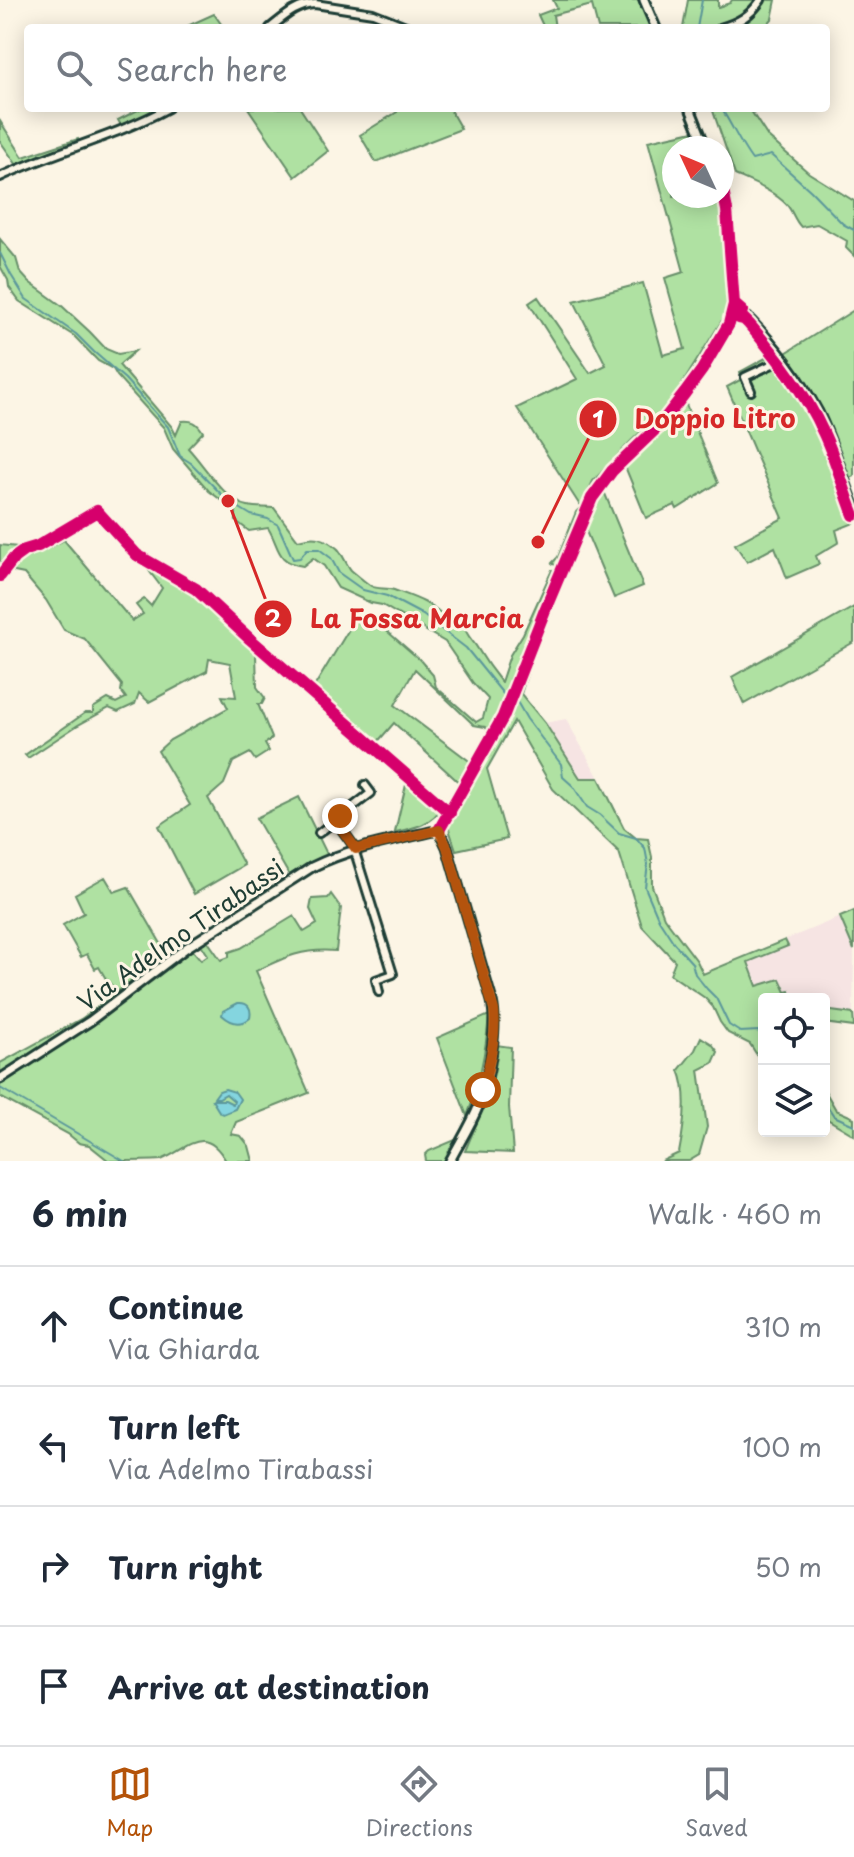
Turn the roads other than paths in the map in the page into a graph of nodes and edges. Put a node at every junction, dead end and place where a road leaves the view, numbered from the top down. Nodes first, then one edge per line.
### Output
1 (644, 0) edge
2 (761, 0) edge
3 (275, 24) edge
4 (401, 24) edge
5 (654, 24) edge
6 (731, 24) edge
7 (159, 112) edge
8 (692, 112) edge
9 (701, 136) edge
10 (0, 177) edge
11 (727, 208) edge
12 (734, 304) junction
13 (783, 359) junction
14 (751, 391) dead end
15 (854, 504) edge
16 (0, 576) edge
17 (365, 785) dead end
18 (450, 813) junction
19 (335, 820) junction
20 (439, 830) junction
21 (319, 833) dead end
22 (355, 849) junction
23 (379, 992) dead end
24 (0, 1079) edge
25 (450, 1161) edge

1 - 5 street
2 - 6 street
3 - 4 street
7 - 10 street
8 - 9 street
11 - 12 street
12 - 13 street
12 - 18 street
13 - 14 street
13 - 15 street
16 - 18 street
17 - 19 street
18 - 20 street
19 - 21 street
19 - 22 street
20 - 22 street, Via Adelmo Tirabassi
20 - 25 street
22 - 23 street
22 - 24 street, Via Adelmo Tirabassi

